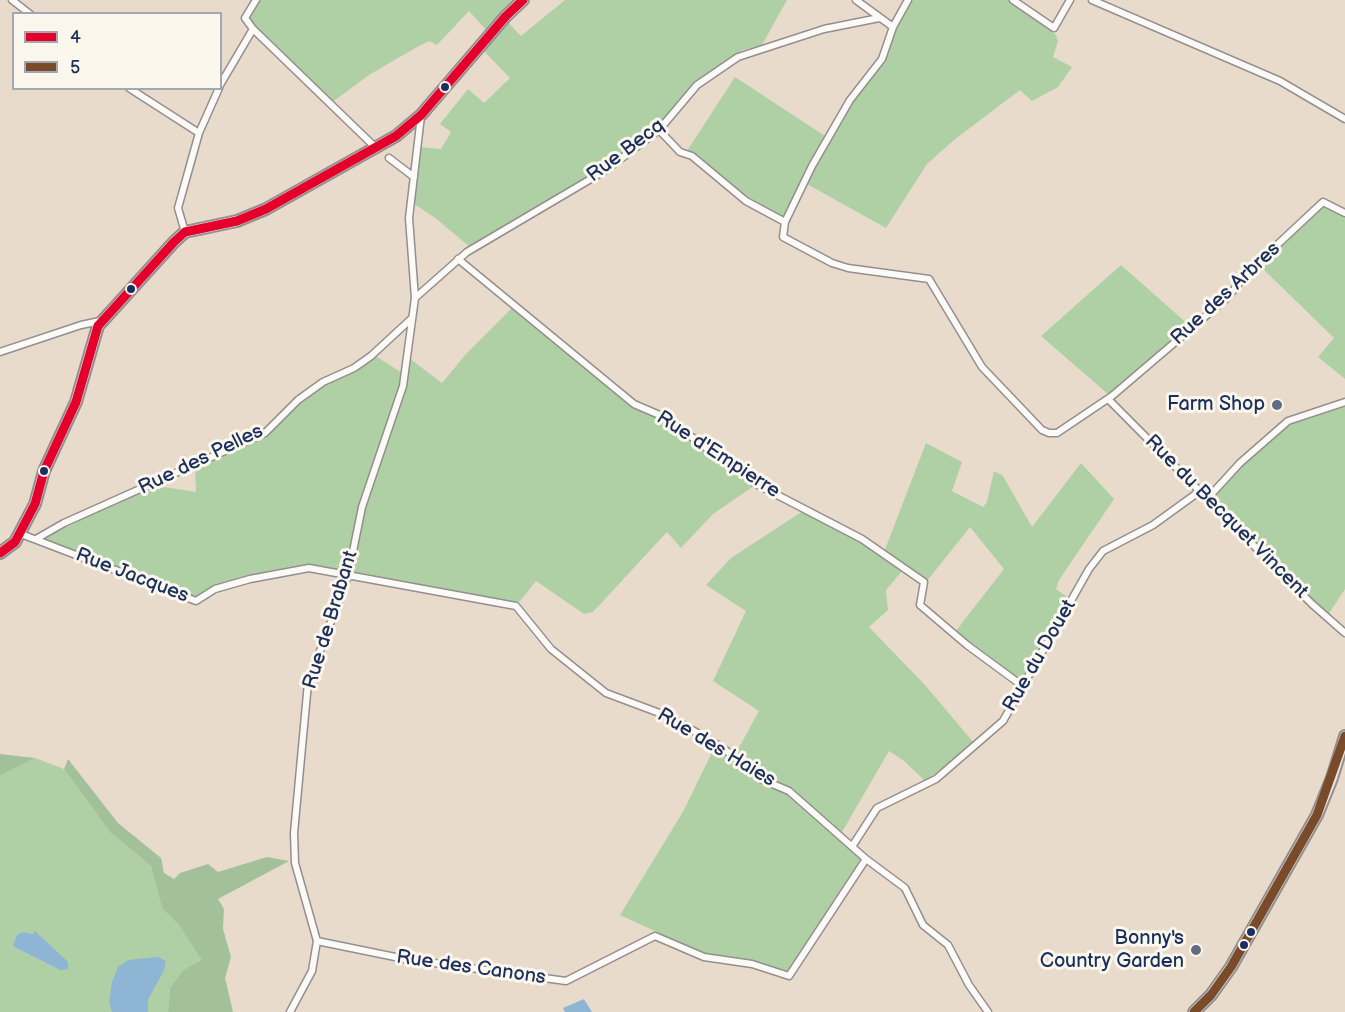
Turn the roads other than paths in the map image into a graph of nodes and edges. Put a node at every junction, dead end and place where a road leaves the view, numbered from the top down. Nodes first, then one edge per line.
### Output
1 (12, 0) edge
2 (256, 0) edge
3 (523, 0) edge
4 (856, 0) edge
5 (908, 0) edge
6 (1013, 0) edge
7 (1070, 0) edge
8 (1092, 0) edge
9 (27, 12) edge
10 (879, 18) junction
11 (893, 27) junction
12 (253, 29) junction
13 (222, 83) edge
14 (132, 90) edge
15 (219, 90) edge
16 (421, 116) junction
17 (1345, 119) edge
18 (659, 130) junction
19 (199, 133) junction
20 (377, 149) junction
21 (389, 158) dead end
22 (414, 177) junction
23 (1345, 213) edge
24 (785, 222) junction
25 (185, 232) junction
26 (458, 259) junction
27 (415, 298) junction
28 (411, 319) junction
29 (103, 320) junction
30 (0, 352) edge
31 (1108, 399) junction
32 (1345, 402) edge
33 (1200, 491) junction
34 (1207, 499) junction
35 (21, 534) junction
36 (36, 539) junction
37 (0, 553) edge
38 (348, 576) junction
39 (1345, 633) edge
40 (1024, 687) junction
41 (1345, 736) edge
42 (853, 845) junction
43 (866, 859) junction
44 (317, 941) junction
45 (290, 1012) edge
46 (988, 1012) edge
47 (1194, 1012) edge

1 - 9 street
2 - 12 street
3 - 16 main road
4 - 10 street
5 - 11 street
6 - 7 street
8 - 17 street
10 - 11 street
10 - 18 street, Rue Becq
11 - 24 street
12 - 13 street
12 - 20 street
14 - 19 street
15 - 19 street
16 - 20 main road
16 - 22 street, Rue de Brabant
18 - 24 street
18 - 26 street, Rue Becq
19 - 25 street
20 - 25 main road
21 - 22 street
22 - 27 street, Rue de Brabant
23 - 31 street, Rue des Arbres
24 - 31 street
25 - 29 main road
26 - 27 street, Rue Becq
26 - 40 street, Rue d'Empierre
27 - 28 street, Rue de Brabant
28 - 36 street, Rue des Pelles
28 - 38 street, Rue de Brabant
29 - 30 street
29 - 35 main road
31 - 33 street, Rue du Becquet Vincent
32 - 34 street
33 - 34 street, Rue du Becquet Vincent
33 - 40 street, Rue du Douet
34 - 39 street, Rue du Becquet Vincent
35 - 36 street, Rue Jacques
35 - 37 main road
36 - 38 street, Rue Jacques
38 - 42 street, Rue des Haies
38 - 44 street, Rue de Brabant
40 - 42 street, Rue du Douet
41 - 47 main road
42 - 43 street, Rue des Haies
43 - 44 street, Rue des Canons
43 - 46 street, Rue des Haies
44 - 45 street, Rue de Brabant

